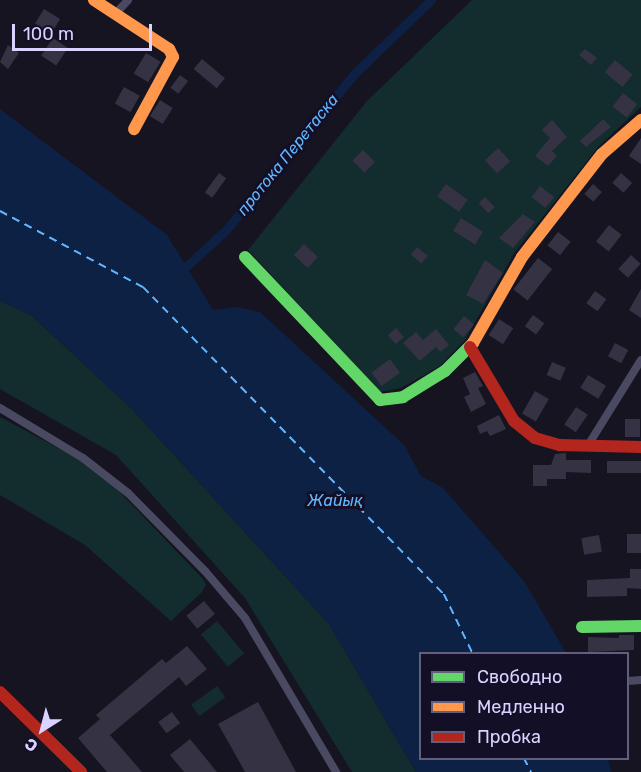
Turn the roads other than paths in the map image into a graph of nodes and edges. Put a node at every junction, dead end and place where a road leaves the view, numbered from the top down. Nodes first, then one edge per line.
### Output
1 (94, 0) edge
2 (128, 0) edge
3 (117, 12) junction
4 (641, 120) edge
5 (134, 129) dead end
6 (245, 257) dead end
7 (470, 346) junction
8 (641, 360) edge
9 (0, 408) edge
10 (587, 447) junction
11 (641, 447) edge
12 (641, 626) edge
13 (582, 627) dead end
14 (0, 692) edge
15 (81, 772) edge
16 (336, 772) edge

1 - 3 street
2 - 3 street
3 - 5 street
4 - 7 street
6 - 7 street
7 - 10 street
8 - 10 street
9 - 16 street
10 - 11 street
12 - 13 street
14 - 15 street

